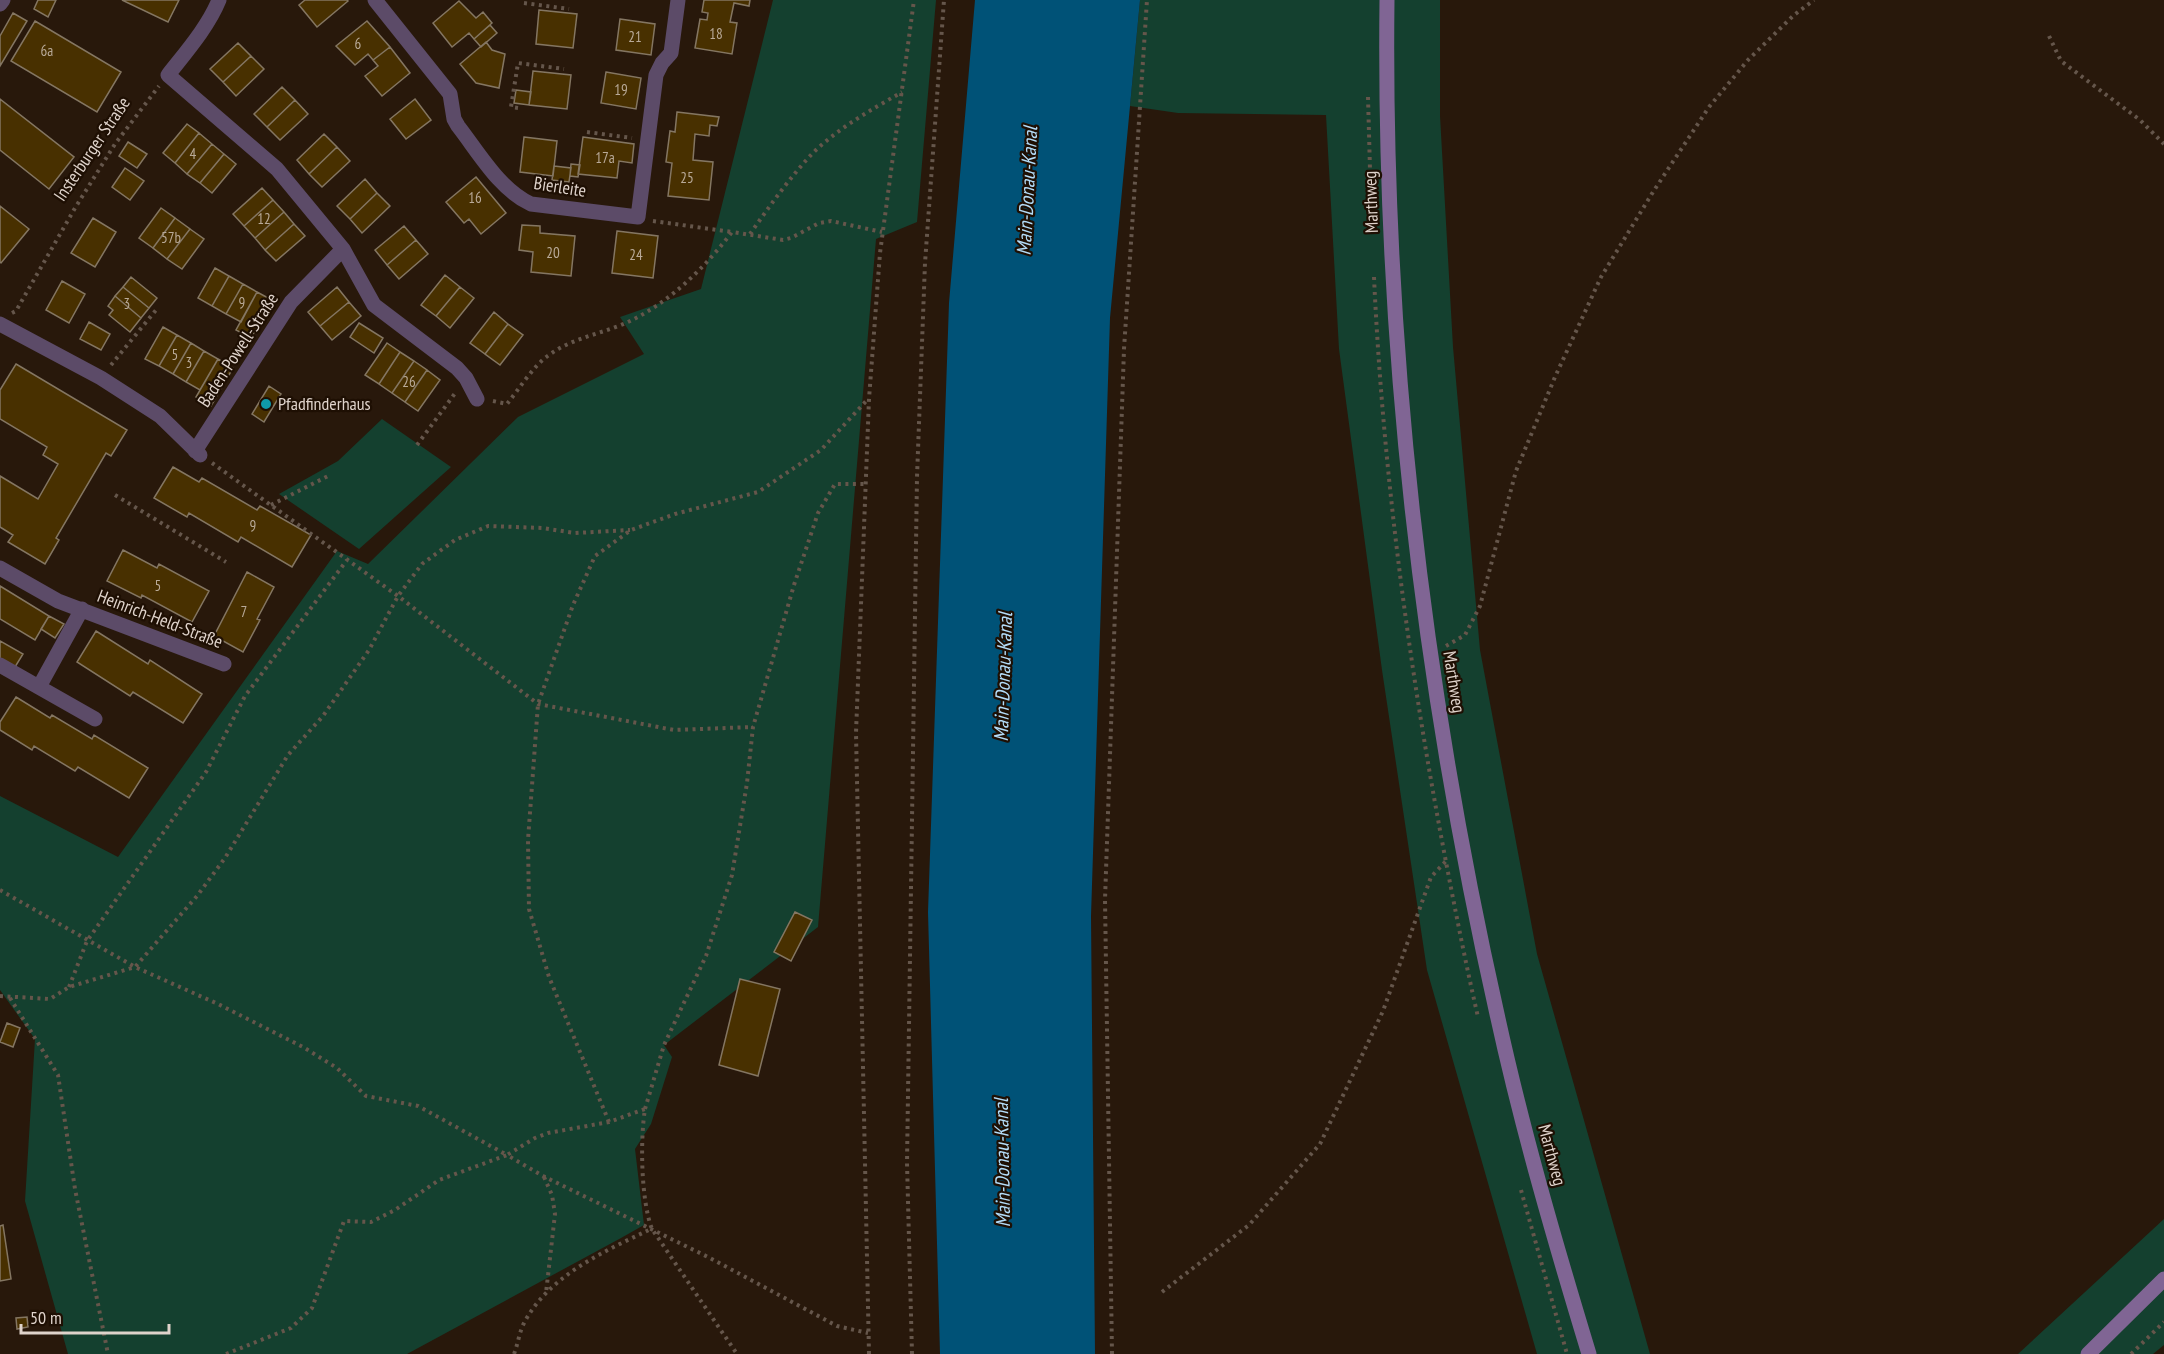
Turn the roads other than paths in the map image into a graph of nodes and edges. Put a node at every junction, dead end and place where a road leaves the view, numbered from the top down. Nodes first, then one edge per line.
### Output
1 (3, 0) edge
2 (219, 0) edge
3 (375, 0) edge
4 (678, 0) edge
5 (1387, 0) edge
6 (0, 4) edge
7 (343, 249) junction
8 (4, 319) edge
9 (477, 399) road end
10 (0, 568) edge
11 (82, 609) junction
12 (0, 664) edge
13 (224, 664) dead end
14 (39, 687) junction
15 (95, 719) dead end
16 (2164, 1279) edge
17 (1589, 1354) edge
18 (2088, 1354) edge

1 - 6 street
2 - 7 street
3 - 4 street, Bierleite
5 - 17 main road, Marthweg
7 - 8 street, Baden-Powell-Straße
7 - 9 street
10 - 11 street, Heinrich-Held-Straße
11 - 13 street, Heinrich-Held-Straße
11 - 14 street, Heinrich-Held-Straße
12 - 14 street
14 - 15 street
16 - 18 main road

